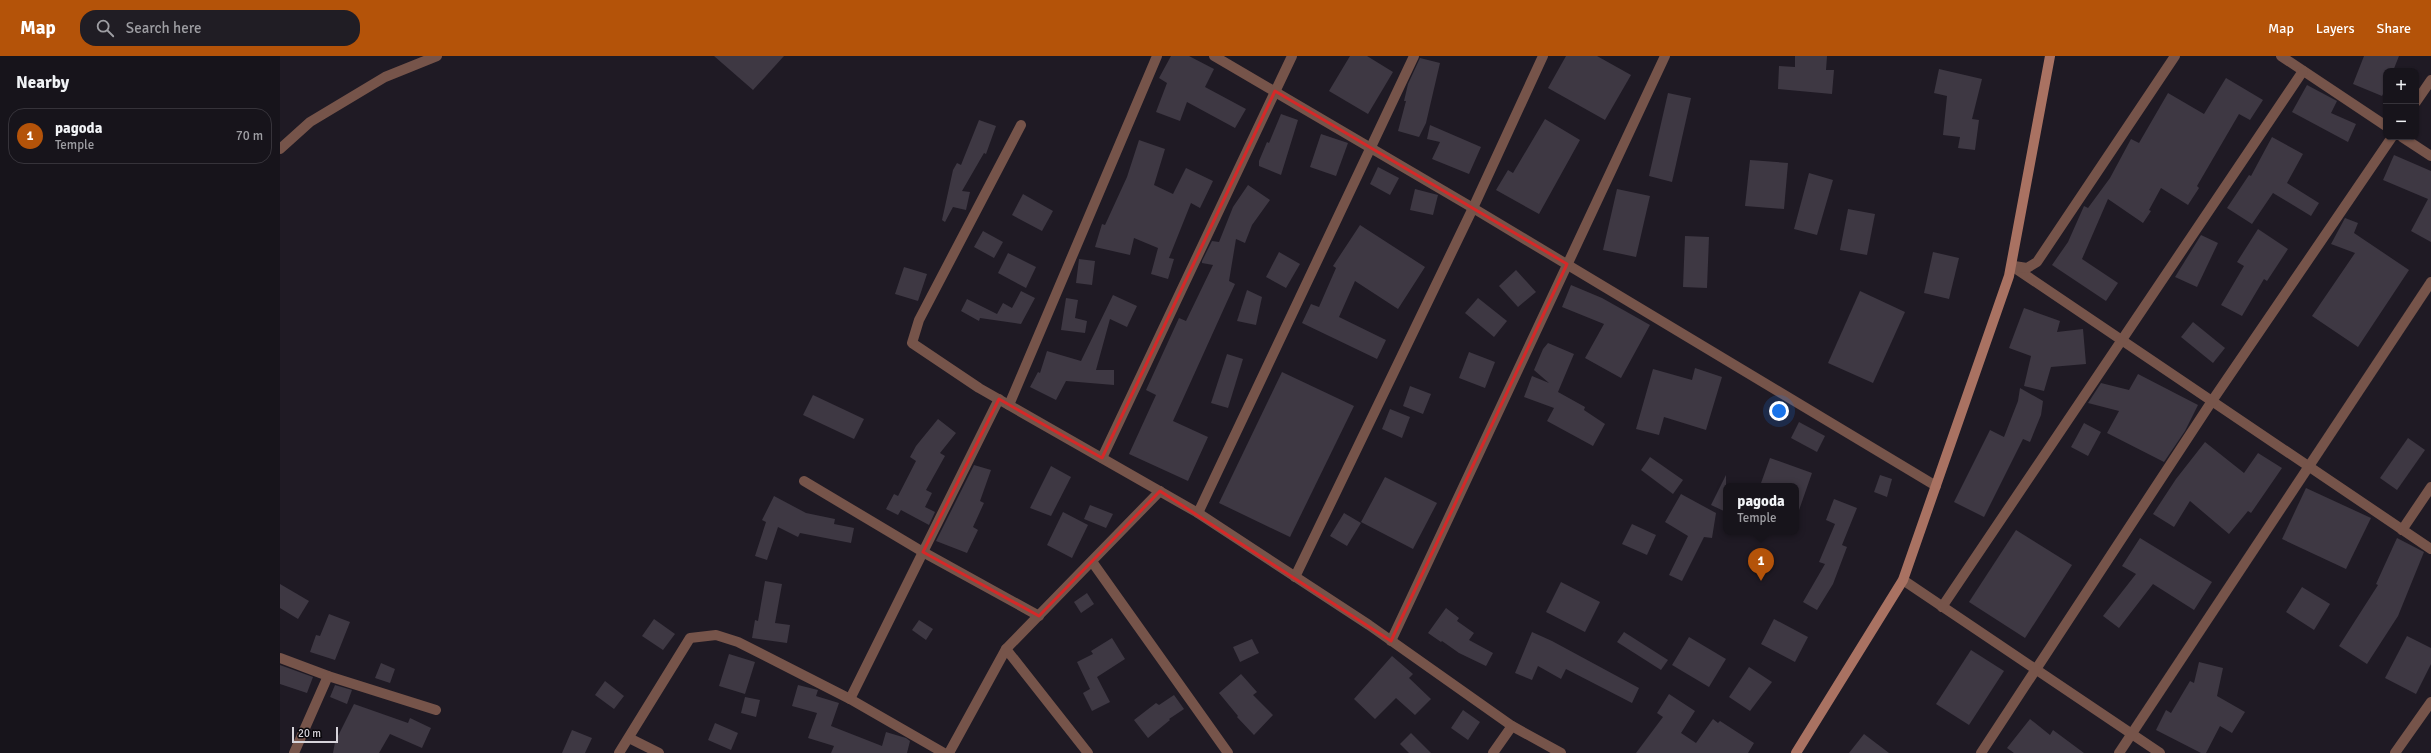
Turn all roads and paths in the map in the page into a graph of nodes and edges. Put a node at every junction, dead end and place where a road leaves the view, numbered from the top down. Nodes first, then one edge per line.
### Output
1 (437, 56) edge
2 (1157, 56) edge
3 (1214, 56) edge
4 (1292, 56) edge
5 (1414, 56) edge
6 (1543, 56) edge
7 (1665, 56) edge
8 (2050, 56) edge
9 (2175, 56) edge
10 (2281, 56) edge
11 (2303, 71) junction
12 (2431, 80) edge
13 (1275, 91) junction
14 (2419, 98) edge
15 (2383, 124) edge
16 (1020, 125) dead end
17 (2390, 140) edge
18 (2407, 140) edge
19 (280, 149) edge
20 (1369, 149) junction
21 (2431, 156) edge
22 (1473, 208) junction
23 (1567, 264) junction
24 (2012, 266) junction
25 (2431, 282) edge
26 (2120, 339) junction
27 (999, 399) junction
28 (2212, 401) junction
29 (1009, 405) junction
30 (1102, 458) junction
31 (2309, 467) junction
32 (804, 481) dead end
33 (1936, 486) junction
34 (2431, 487) edge
35 (1160, 491) junction
36 (1198, 513) junction
37 (2402, 530) junction
38 (2431, 549) edge
39 (923, 552) junction
40 (1093, 562) junction
41 (1295, 577) junction
42 (1903, 580) junction
43 (1942, 607) junction
44 (1039, 616) junction
45 (1391, 641) junction
46 (1006, 649) junction
47 (280, 658) edge
48 (2036, 670) junction
49 (328, 676) junction
50 (850, 699) junction
51 (2431, 702) edge
52 (436, 710) dead end
53 (1512, 726) junction
54 (2132, 734) junction
55 (629, 738) junction
56 (294, 753) edge
57 (619, 753) edge
58 (659, 753) edge
59 (944, 753) edge
60 (949, 753) edge
61 (1088, 753) edge
62 (1228, 753) edge
63 (1493, 753) edge
64 (1561, 753) edge
65 (1796, 753) edge
66 (1981, 753) edge
67 (2119, 753) edge
68 (2160, 753) edge
69 (2395, 753) edge

1 - 19 street
2 - 29 street
3 - 13 street
4 - 13 street
5 - 20 street
6 - 22 street
7 - 23 street
8 - 24 main road
9 - 24 street
10 - 11 street
11 - 15 street
11 - 26 street
12 - 14 street
13 - 20 street
13 - 30 street
16 - 27 street
17 - 28 street
18 - 21 street
20 - 22 street
20 - 36 street
22 - 23 street
22 - 41 street
23 - 33 street
23 - 45 street
24 - 26 street
24 - 33 main road
25 - 31 street
26 - 28 street
26 - 43 street
27 - 29 street
27 - 39 street
28 - 31 street
28 - 48 street
29 - 30 street
30 - 35 street
31 - 37 street
31 - 54 street
32 - 39 street
33 - 42 main road
34 - 37 street
35 - 36 street
35 - 40 street
36 - 41 street
37 - 38 street
39 - 44 street
39 - 50 street
40 - 44 street
40 - 62 street
41 - 45 street
42 - 43 street
42 - 65 main road
43 - 48 street
44 - 46 street
45 - 53 street
46 - 60 street
46 - 61 street
47 - 49 street
48 - 54 street
48 - 66 street
49 - 52 street
49 - 56 street
50 - 55 street
50 - 59 street
51 - 69 street
53 - 63 street
53 - 64 street
54 - 67 street
54 - 68 street
55 - 57 street
55 - 58 street

